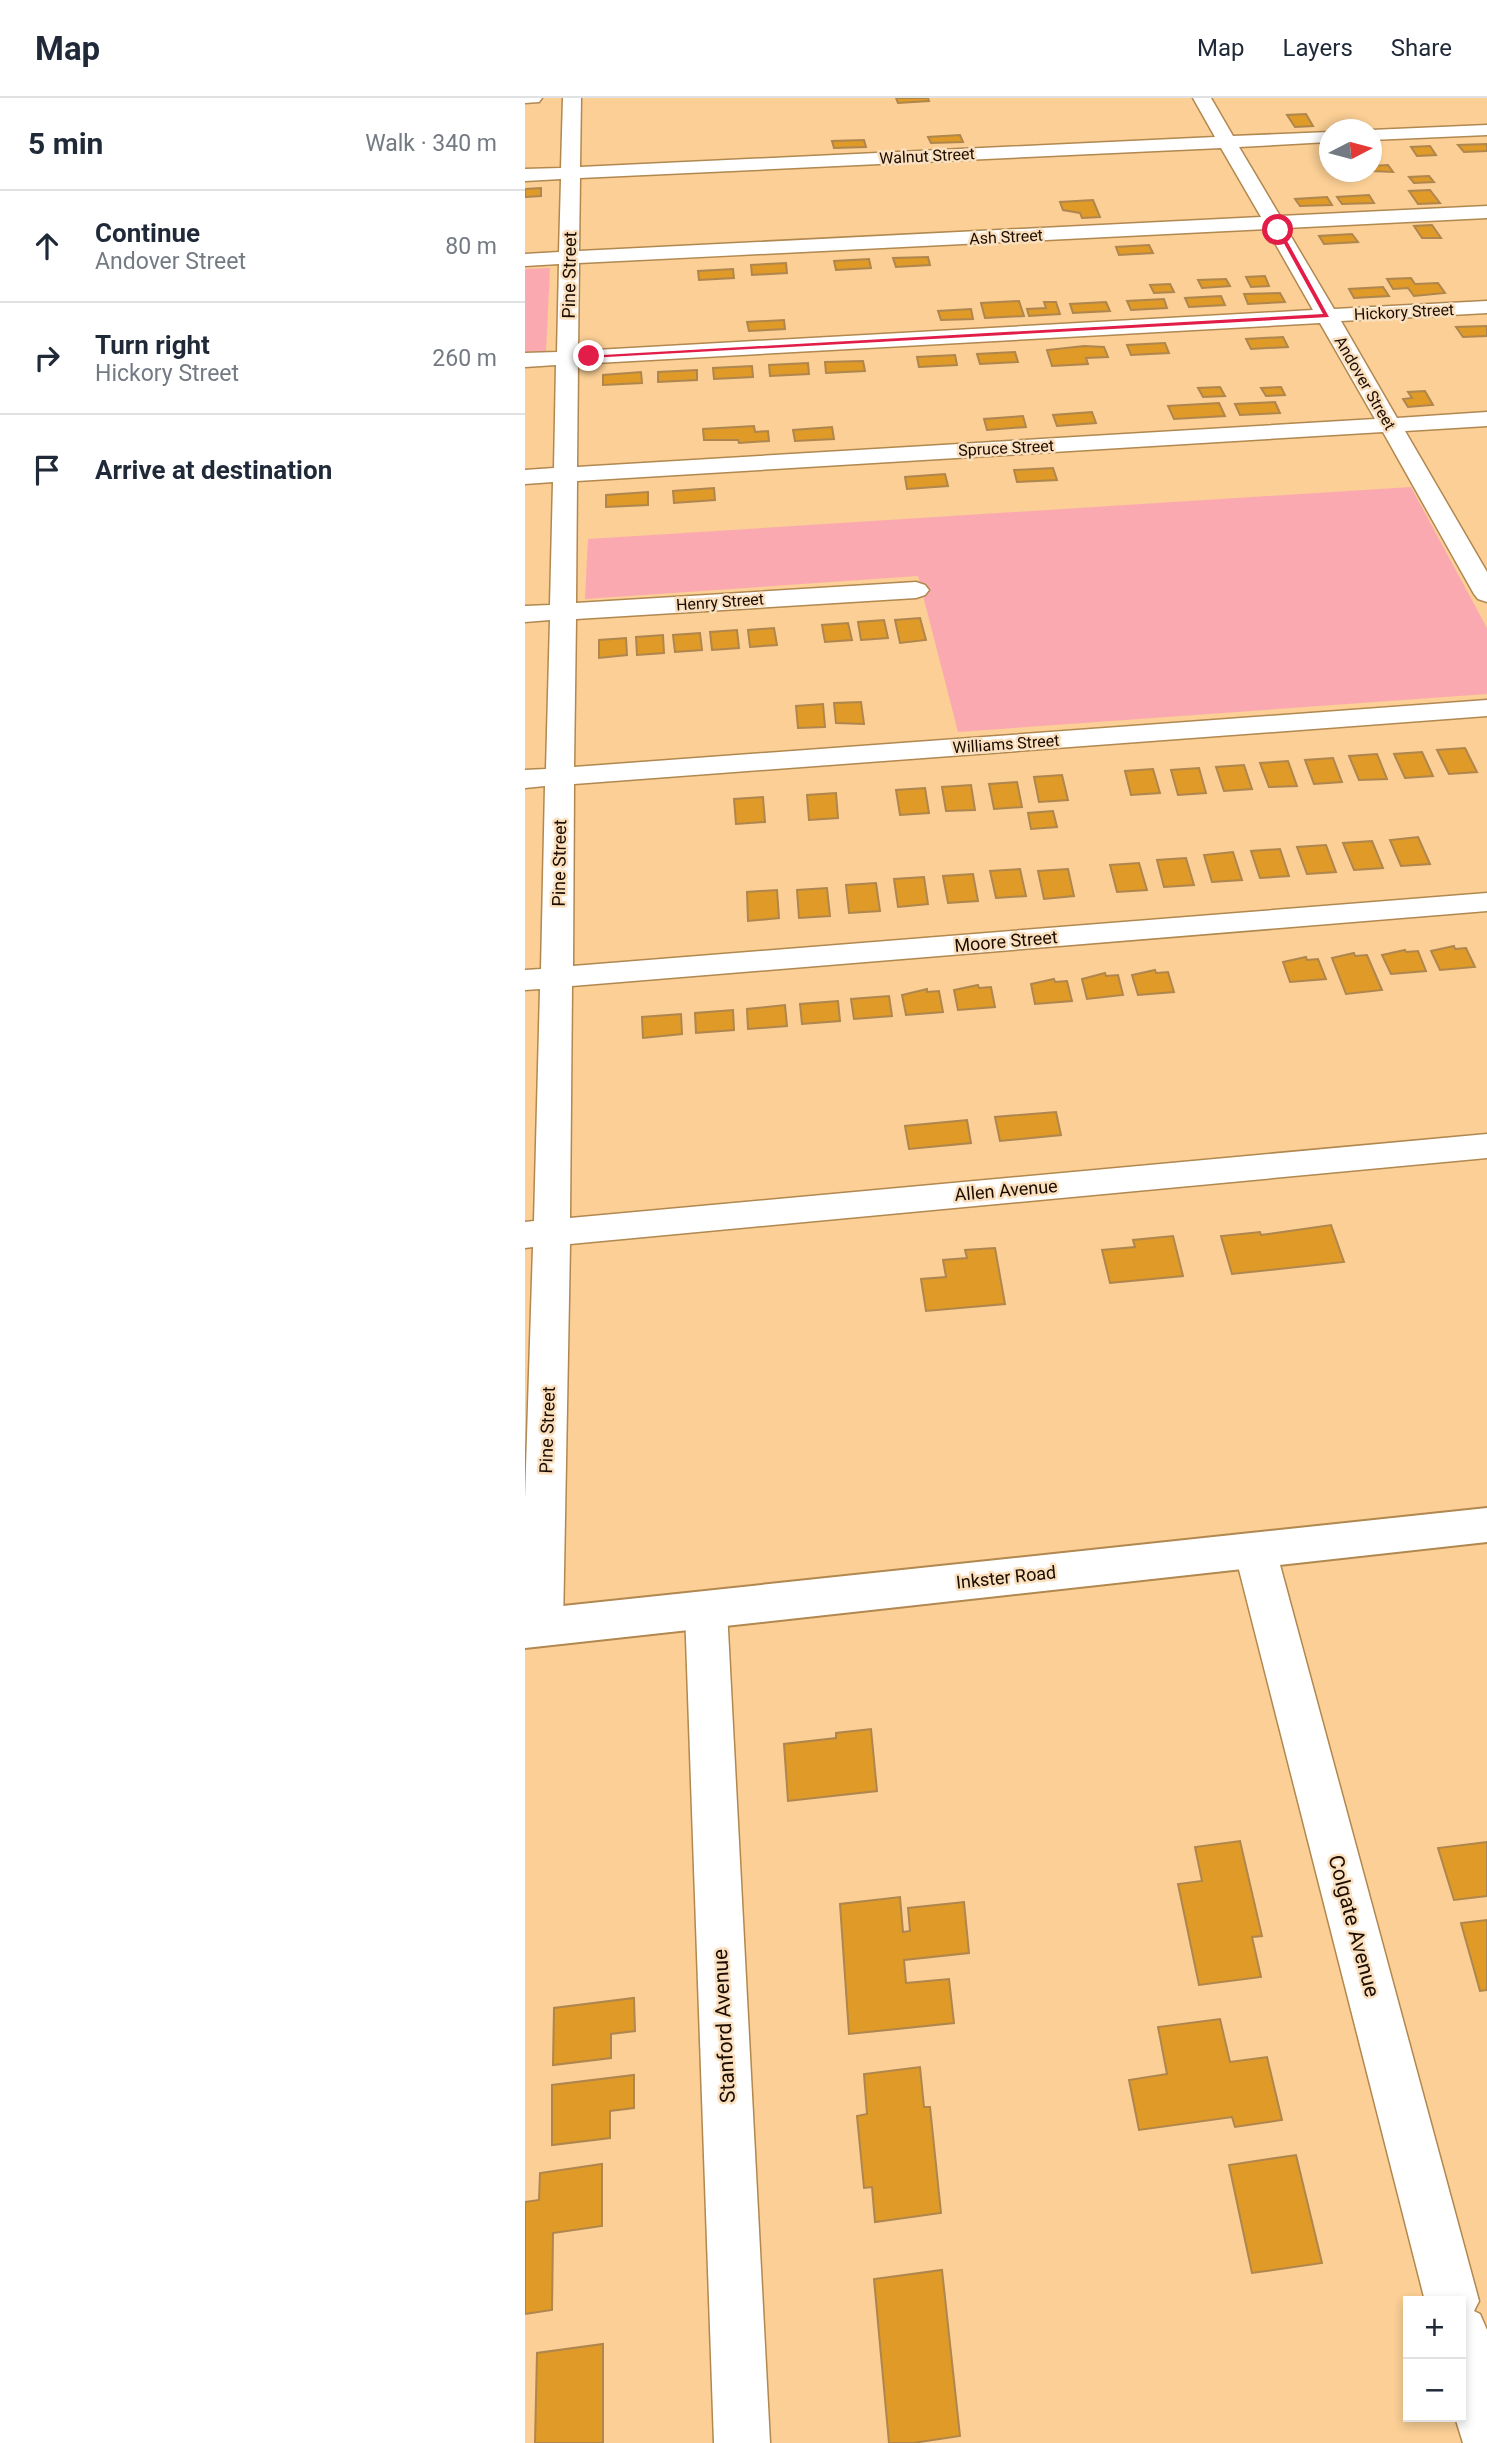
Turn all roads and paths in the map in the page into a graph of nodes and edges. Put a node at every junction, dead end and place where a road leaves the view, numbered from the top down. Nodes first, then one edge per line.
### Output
1 (525, 98) edge
2 (533, 98) edge
3 (572, 98) edge
4 (1202, 98) edge
5 (1487, 130) edge
6 (1382, 135) edge
7 (1319, 137) edge
8 (1227, 142) junction
9 (570, 172) junction
10 (525, 175) edge
11 (1487, 212) edge
12 (1274, 223) junction
13 (569, 258) junction
14 (525, 260) edge
15 (1487, 307) edge
16 (1327, 316) junction
17 (567, 358) junction
18 (525, 360) edge
19 (1487, 419) edge
20 (1390, 425) junction
21 (565, 474) junction
22 (525, 477) edge
23 (1475, 551) edge
24 (916, 590) dead end
25 (1487, 594) edge
26 (563, 612) junction
27 (525, 614) edge
28 (1487, 708) edge
29 (561, 777) junction
30 (525, 779) edge
31 (1487, 902) edge
32 (557, 978) junction
33 (525, 980) edge
34 (1487, 1146) edge
35 (539, 1233) edge
36 (1487, 1525) edge
37 (1255, 1550) junction
38 (706, 1610) junction
39 (533, 1628) edge
40 (1452, 2296) edge
41 (1466, 2352) edge
42 (1487, 2433) edge
43 (742, 2443) edge

1 - 2 street
3 - 9 street, Pine Street
4 - 8 street, Andover Street
5 - 6 street
7 - 8 street, Walnut Street
8 - 9 street, Walnut Street
8 - 12 street, Andover Street
9 - 10 street, Walnut Street
9 - 13 street, Pine Street
11 - 12 street, Ash Street
12 - 13 street, Ash Street
12 - 16 street, Andover Street
13 - 14 street, Ash Street
13 - 17 street, Pine Street
15 - 16 street, Hickory Street
16 - 17 street, Hickory Street
16 - 20 street, Andover Street
17 - 18 street, Hickory Street
17 - 21 street, Pine Street
19 - 20 street, Spruce Street
20 - 21 street, Spruce Street
20 - 23 street, Andover Street
21 - 22 street, Spruce Street
21 - 26 street, Pine Street
23 - 25 street, Andover Street
24 - 26 street, Henry Street
26 - 27 street, Henry Street
26 - 29 street, Pine Street
28 - 29 street, Williams Street
29 - 30 street, Williams Street
29 - 32 street, Pine Street
31 - 32 street, Moore Street
32 - 33 street, Moore Street
32 - 35 street, Pine Street
34 - 35 street, Allen Avenue
35 - 39 street, Pine Street
36 - 37 main road, Inkster Road
37 - 38 main road, Inkster Road
37 - 40 street, Colgate Avenue
38 - 39 main road, Inkster Road
38 - 43 street, Stanford Avenue
41 - 42 street

